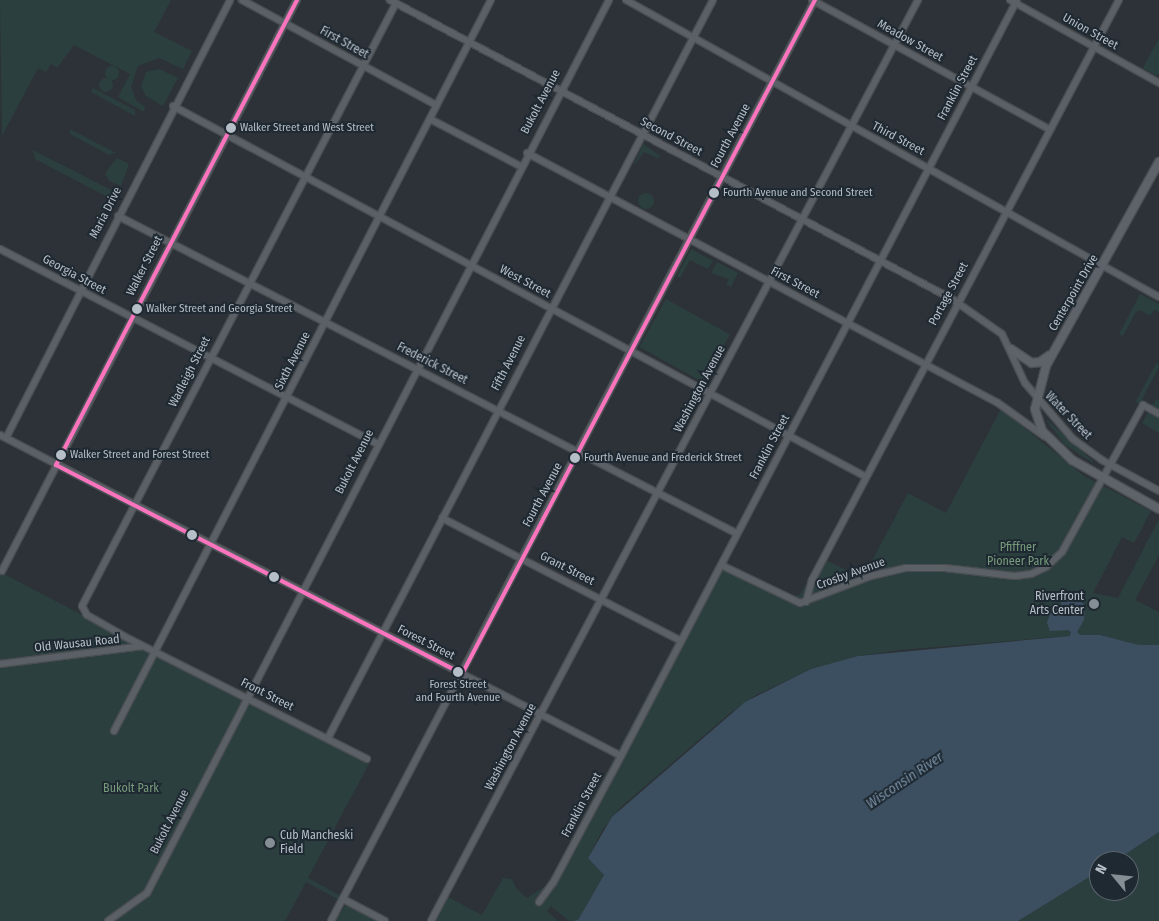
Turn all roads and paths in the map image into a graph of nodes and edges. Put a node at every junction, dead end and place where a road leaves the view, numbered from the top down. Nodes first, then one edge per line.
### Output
1 (230, 0) edge
2 (242, 0) edge
3 (297, 0) edge
4 (491, 0) edge
5 (609, 0) edge
6 (626, 0) edge
7 (713, 0) edge
8 (814, 0) edge
9 (918, 0) edge
10 (1119, 0) edge
11 (1014, 1) edge
12 (393, 2) edge
13 (284, 23) junction
14 (693, 37) junction
15 (468, 43) junction
16 (894, 45) junction
17 (1095, 47) junction
18 (362, 66) junction
19 (772, 82) junction
20 (1159, 83) edge
21 (971, 87) junction
22 (560, 92) junction
23 (436, 105) junction
24 (173, 106) junction
25 (430, 118) junction
26 (851, 126) junction
27 (1050, 130) junction
28 (642, 134) junction
29 (226, 136) junction
30 (527, 153) junction
31 (1159, 162) edge
32 (520, 166) junction
33 (928, 168) junction
34 (305, 176) junction
35 (722, 177) junction
36 (608, 197) junction
37 (1006, 212) junction
38 (118, 216) junction
39 (379, 216) junction
40 (801, 220) junction
41 (688, 240) junction
42 (170, 242) junction
43 (0, 249) edge
44 (879, 262) junction
45 (469, 264) junction
46 (1103, 266) junction
47 (249, 282) junction
48 (768, 282) junction
49 (79, 290) junction
50 (1159, 297) edge
51 (957, 304) junction
52 (550, 308) junction
53 (131, 318) junction
54 (326, 322) junction
55 (847, 323) junction
56 (1011, 348) junction
57 (630, 352) junction
58 (1053, 352) junction
59 (210, 358) junction
60 (925, 365) junction
61 (417, 368) junction
62 (710, 394) junction
63 (287, 398) junction
64 (1036, 399) junction
65 (497, 410) junction
66 (1159, 414) edge
67 (3, 436) edge
68 (788, 436) junction
69 (1049, 440) junction
70 (377, 444) junction
71 (579, 452) junction
72 (56, 465) junction
73 (1110, 465) junction
74 (866, 477) junction
75 (1102, 479) junction
76 (1159, 491) edge
77 (658, 492) junction
78 (134, 506) junction
79 (1159, 509) edge
80 (442, 518) junction
81 (736, 533) junction
82 (211, 545) junction
83 (523, 559) junction
84 (721, 565) junction
85 (2, 571) dead end
86 (301, 591) junction
87 (601, 600) junction
88 (806, 602) junction
89 (383, 633) junction
90 (681, 641) junction
91 (143, 646) junction
92 (155, 652) junction
93 (0, 664) edge
94 (462, 674) junction
95 (245, 697) junction
96 (542, 714) junction
97 (114, 731) dead end
98 (328, 738) junction
99 (621, 756) junction
100 (367, 759) dead end
101 (343, 899) junction
102 (539, 902) dead end
103 (108, 921) edge
104 (331, 921) edge
105 (385, 921) edge
106 (432, 921) edge

1 - 24 street, Maria Drive
2 - 13 street, First Street
3 - 13 street, Walker Street
4 - 15 street, Sixth Avenue
5 - 22 street, Bukolt Avenue
6 - 14 street, Third Street
7 - 14 street, Fifth Avenue
8 - 16 street, Meadow Street
8 - 19 street, Fourth Avenue
9 - 16 street, Washington Avenue
10 - 17 street, Portage Street
11 - 17 street, Union Street
11 - 21 street, Franklin Street
12 - 15 street, Second Street
12 - 18 street, Wadleigh Street
13 - 18 street, First Street
13 - 29 street, Walker Street
14 - 19 street, Third Street
14 - 28 street, Fifth Avenue
15 - 22 street, Second Street
15 - 23 street, Sixth Avenue
16 - 21 street, Meadow Street
16 - 26 street, Washington Avenue
17 - 20 street, Union Street
17 - 27 street, Portage Street
18 - 23 street, First Street
18 - 34 street, Wadleigh Street
19 - 26 street, Third Street
19 - 35 street, Fourth Avenue
21 - 27 street, Meadow Street
21 - 33 street, Franklin Street
22 - 28 street, Second Street
22 - 30 street, Bukolt Avenue
23 - 25 street, Sixth Avenue
24 - 29 street, West Street
24 - 38 street, Maria Drive
25 - 32 street
25 - 39 street, Sixth Avenue
26 - 33 street, Third Street
26 - 40 street, Washington Avenue
27 - 37 street, Portage Street
28 - 35 street, Second Street
28 - 36 street, Fifth Avenue
29 - 34 street, West Street
29 - 42 street, Walker Street
30 - 32 street, Bukolt Avenue
30 - 36 street, First Street
31 - 46 main road, Centerpoint Drive
32 - 45 street, Bukolt Avenue
33 - 37 street, Third Street
33 - 44 street, Franklin Street
34 - 39 street, West Street
34 - 47 street, Wadleigh Street
35 - 40 street, Second Street
35 - 41 street, Fourth Avenue
36 - 41 street, First Street
36 - 52 street, Fifth Avenue
37 - 46 street, Third Street
37 - 51 street, Portage Street
38 - 42 street, Frederick Street
38 - 49 street, Maria Drive
39 - 45 street, West Street
39 - 54 street, Sixth Avenue
40 - 44 street, Second Street
40 - 48 street, Washington Avenue
41 - 48 street, First Street
41 - 57 street, Fourth Avenue
42 - 47 street, Frederick Street
42 - 53 street, Walker Street
43 - 49 street, Georgia Street
44 - 51 street, Second Street
44 - 55 street, Franklin Street
45 - 52 street, West Street
45 - 61 street, Bukolt Avenue
46 - 50 street, Third Street
46 - 58 main road, Centerpoint Drive
47 - 54 street, Frederick Street
47 - 59 street, Wadleigh Street
48 - 55 street, First Street
48 - 62 street, Washington Avenue
49 - 53 street, Georgia Street
49 - 67 street, Maria Drive
51 - 56 street, Second Street
51 - 60 street, Portage Street
52 - 57 street, West Street
52 - 65 street, Fifth Avenue
53 - 59 street, Georgia Street
53 - 72 street, Walker Street
54 - 61 street, Frederick Street
54 - 63 street, Sixth Avenue
55 - 60 street, First Street
55 - 68 street, Franklin Street
56 - 58 main road
56 - 64 street, Water Street
57 - 62 street, West Street
57 - 71 street, Fourth Avenue
58 - 64 main road, Centerpoint Drive
59 - 63 street, Georgia Street
59 - 78 street, Wadleigh Street
60 - 69 street, First Street
60 - 74 street, Portage Street
61 - 65 street, Frederick Street
61 - 70 street, Bukolt Avenue
62 - 68 street, West Street
62 - 77 street, Washington Avenue
63 - 70 street, Georgia Street
63 - 82 street, Sixth Avenue
64 - 69 main road, Centerpoint Drive
64 - 73 street, Water Street
65 - 71 street, Frederick Street
65 - 80 street, Fifth Avenue
66 - 73 street, Crosby Avenue
67 - 72 street
68 - 74 street, West Street
68 - 81 street, Franklin Street
69 - 75 main road
70 - 86 street, Bukolt Avenue
71 - 77 street, Frederick Street
71 - 83 street, Fourth Avenue
72 - 78 street
72 - 85 street, Walker Street
73 - 75 street, Crosby Avenue
73 - 76 street, Water Street
74 - 88 street, Portage Street
75 - 79 main road
75 - 88 street, Crosby Avenue
77 - 81 street, Frederick Street
77 - 87 street, Washington Avenue
78 - 82 street
78 - 91 street, Wadleigh Street
80 - 83 street, Grant Street
80 - 89 street, Fifth Avenue
81 - 84 street, Franklin Street
82 - 86 street, Forest Street
82 - 92 street, Sixth Avenue
83 - 87 street, Grant Street
83 - 94 street, Fourth Avenue
84 - 88 street, Crosby Avenue
84 - 90 street, Franklin Street
86 - 89 street, Forest Street
86 - 95 street, Bukolt Avenue
87 - 90 street, Grant Street
87 - 96 street, Washington Avenue
89 - 94 street, Forest Street
89 - 98 street, Fifth Avenue
90 - 99 street, Franklin Street
91 - 92 street
91 - 93 street, Old Wausau Road
92 - 95 street, Front Street
92 - 97 street, Sixth Avenue
94 - 96 street, Forest Street
94 - 101 street, Fourth Avenue
95 - 98 street, Front Street
95 - 103 street, Bukolt Avenue
96 - 99 street, Forest Street
96 - 106 street, Washington Avenue
98 - 100 street, Front Street
99 - 102 street, Franklin Street
101 - 104 street, Fourth Avenue
101 - 105 street

